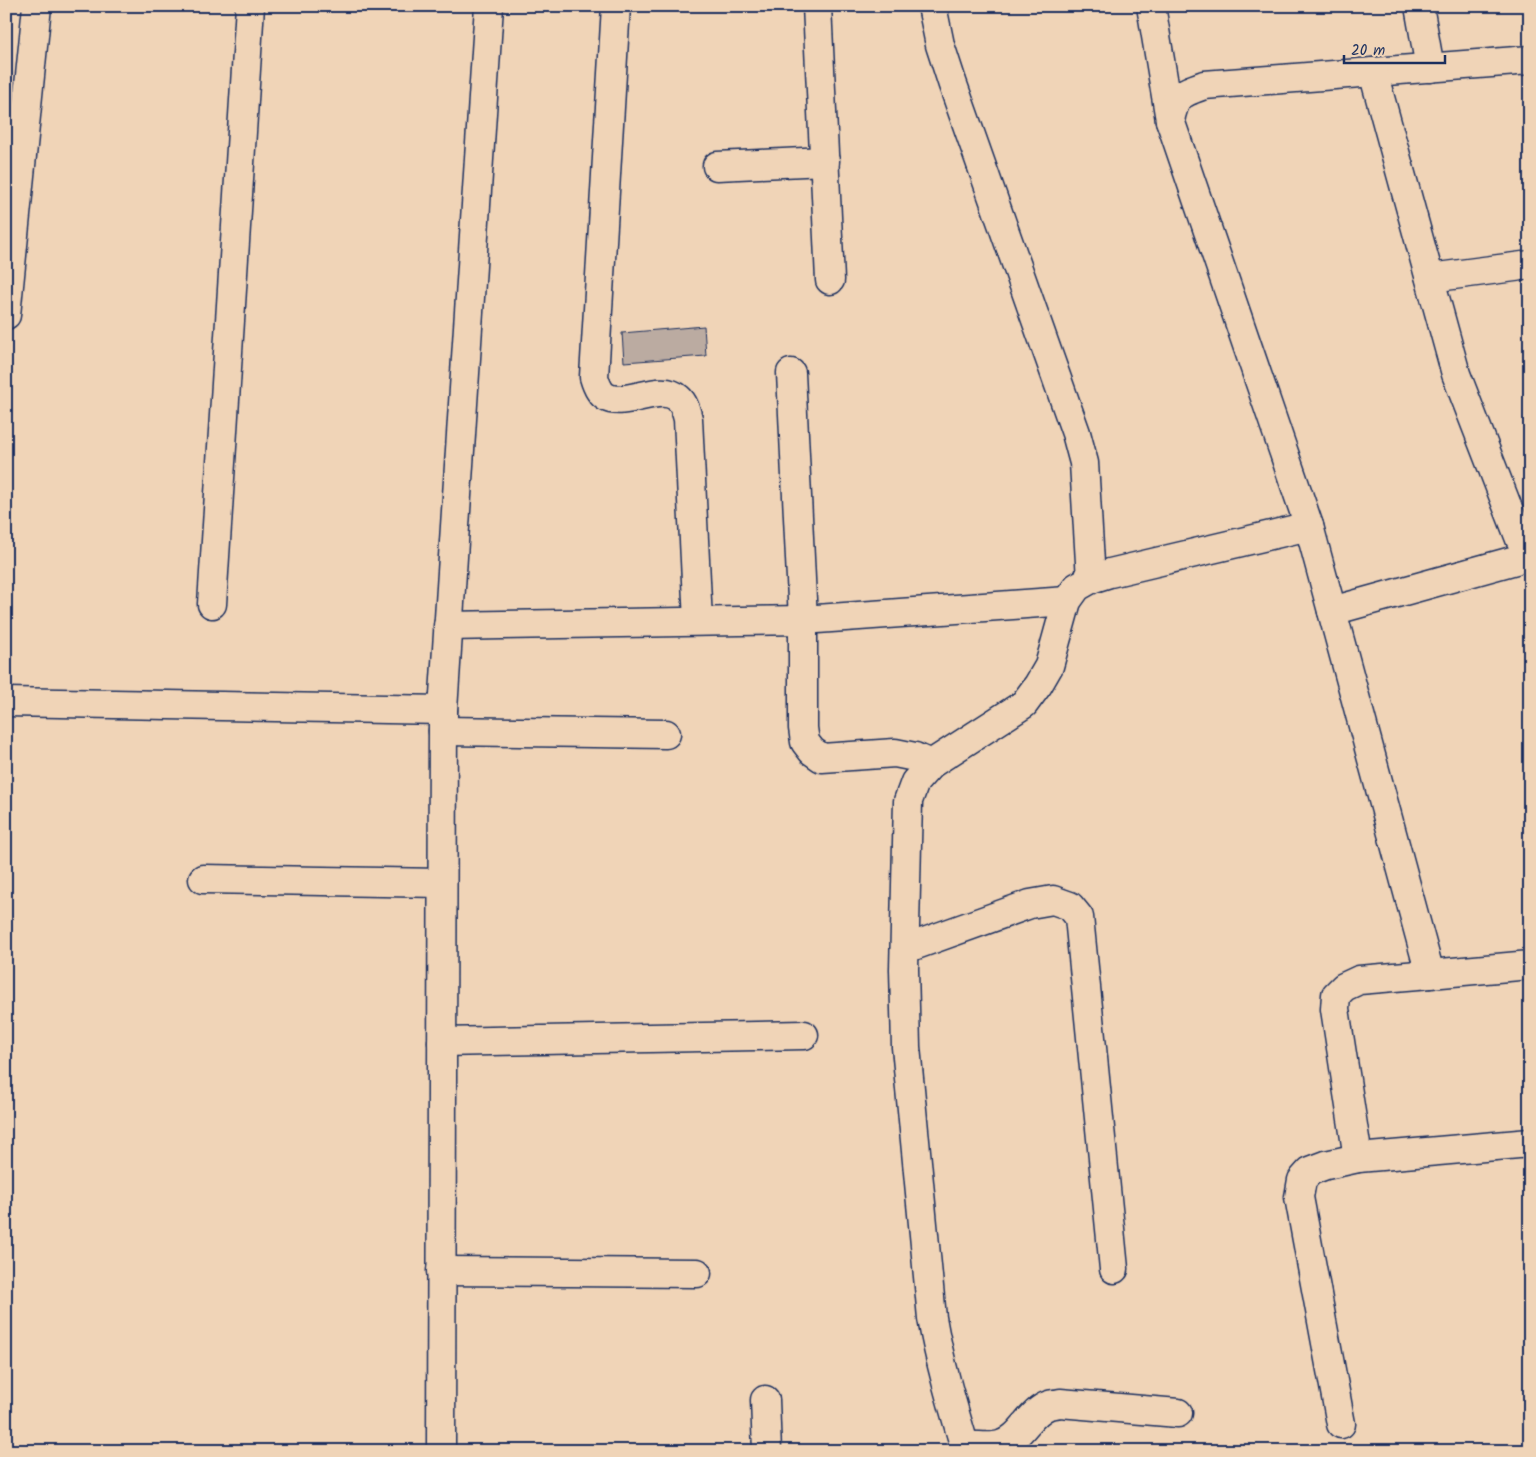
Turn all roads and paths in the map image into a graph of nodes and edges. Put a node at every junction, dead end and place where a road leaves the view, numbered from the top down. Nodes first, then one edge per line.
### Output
1 (37, 6) edge
2 (250, 6) edge
3 (489, 6) edge
4 (616, 6) edge
5 (817, 6) edge
6 (932, 6) edge
7 (1151, 6) edge
8 (1419, 6) edge
9 (1530, 60) edge
10 (1430, 68) junction
11 (1373, 72) junction
12 (1170, 120) junction
13 (15, 131) edge
14 (825, 161) junction
15 (716, 166) dead end
16 (1530, 265) edge
17 (1430, 278) junction
18 (830, 280) dead end
19 (6, 315) edge
20 (791, 373) dead end
21 (1309, 526) junction
22 (1530, 554) edge
23 (1091, 579) junction
24 (1067, 601) junction
25 (212, 604) dead end
26 (1332, 611) junction
27 (803, 620) junction
28 (698, 621) junction
29 (448, 626) junction
30 (6, 702) edge
31 (443, 720) junction
32 (666, 734) dead end
33 (931, 764) junction
34 (203, 879) dead end
35 (442, 883) junction
36 (905, 949) junction
37 (1530, 965) edge
38 (1430, 974) junction
39 (804, 1035) dead end
40 (442, 1042) junction
41 (1530, 1143) edge
42 (1358, 1158) junction
43 (1114, 1269) dead end
44 (442, 1271) junction
45 (698, 1273) dead end
46 (765, 1400) dead end
47 (1178, 1413) dead end
48 (1341, 1424) dead end
49 (965, 1448) edge
50 (441, 1451) edge
51 (767, 1451) edge

1 - 13 street
2 - 25 street
3 - 29 street
4 - 28 street
5 - 14 street
6 - 23 street
7 - 12 street
8 - 10 street
9 - 10 street
10 - 11 street
11 - 12 street
11 - 17 street
12 - 21 street
13 - 19 street
14 - 15 street
14 - 18 street
16 - 17 street
17 - 22 street
20 - 27 street
21 - 23 street
21 - 26 street
22 - 26 street
23 - 24 street
24 - 27 street
24 - 33 street
26 - 38 street
27 - 28 street
27 - 33 street
28 - 29 street
29 - 31 street
30 - 31 street
31 - 32 street
31 - 35 street
33 - 36 street
34 - 35 street
35 - 40 street
36 - 43 street
36 - 49 street
37 - 38 street
38 - 42 street
39 - 40 street
40 - 44 street
41 - 42 street
42 - 48 street
44 - 45 street
44 - 50 street
46 - 51 street
47 - 49 street

